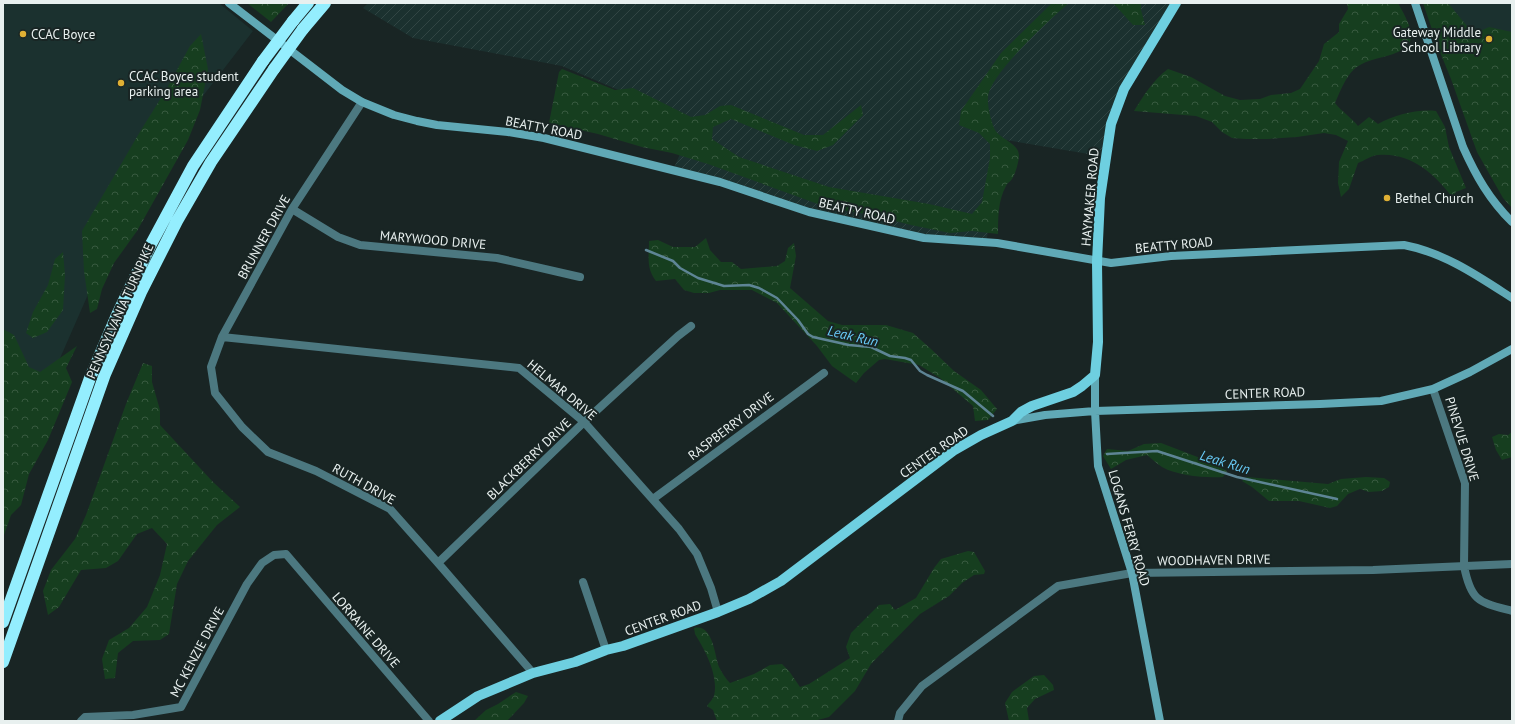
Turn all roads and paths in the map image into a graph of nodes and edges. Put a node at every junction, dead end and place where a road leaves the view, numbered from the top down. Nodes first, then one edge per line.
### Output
1 (229, 3) edge
2 (308, 3) edge
3 (325, 3) edge
4 (1176, 3) edge
5 (1413, 3) edge
6 (362, 102) junction
7 (292, 209) junction
8 (1512, 222) edge
9 (1098, 262) junction
10 (580, 277) dead end
11 (1512, 298) edge
12 (691, 326) dead end
13 (222, 338) junction
14 (1512, 349) edge
15 (824, 373) dead end
16 (1095, 375) junction
17 (1433, 390) junction
18 (215, 393) joint
19 (1095, 411) junction
20 (584, 422) junction
21 (1012, 422) junction
22 (653, 499) junction
23 (286, 554) joint
24 (438, 563) junction
25 (1512, 564) edge
26 (1464, 566) junction
27 (1132, 573) junction
28 (583, 582) dead end
29 (1512, 611) edge
30 (718, 612) junction
31 (3, 622) edge
32 (606, 650) junction
33 (3, 662) edge
34 (533, 673) junction
35 (80, 721) edge
36 (429, 721) edge
37 (440, 721) edge
38 (898, 721) edge
39 (1160, 721) edge

1 - 6 street, BEATTY ROAD
2 - 31 highway, PENNSYLVANIA TURNPIKE, bridge
3 - 33 highway, PENNSYLVANIA TURNPIKE, bridge
4 - 9 main road, HAYMAKER ROAD
5 - 8 street
6 - 7 street, BRUNNER DRIVE
6 - 9 street, BEATTY ROAD
7 - 10 street, MARYWOOD DRIVE
7 - 13 street, BRUNNER DRIVE
9 - 11 street, BEATTY ROAD
9 - 16 main road, HAYMAKER ROAD
12 - 20 street, BLACKBERRY DRIVE
13 - 18 street, BRUNNER DRIVE
13 - 20 street, HELMAR DRIVE
14 - 17 street, CENTER ROAD
15 - 22 street, RASPBERRY DRIVE
16 - 19 street, HAYMAKER ROAD
16 - 21 main road
17 - 19 street, CENTER ROAD
17 - 26 street, PINEVUE DRIVE
18 - 24 street, RUTH DRIVE
19 - 21 street, CENTER ROAD
19 - 27 street, LOGANS FERRY ROAD
20 - 22 street, HELMAR DRIVE
20 - 24 street, BLACKBERRY DRIVE
21 - 30 main road, CENTER ROAD
22 - 30 street, HELMAR DRIVE
23 - 35 street, MC KENZIE DRIVE
23 - 36 street, LORRAINE DRIVE
24 - 34 street, RUTH DRIVE
25 - 26 street, WOODHAVEN DRIVE
26 - 27 street, WOODHAVEN DRIVE
26 - 29 street, PINEVUE DRIVE
27 - 38 street, WOODHAVEN DRIVE
27 - 39 street, LOGANS FERRY ROAD
28 - 32 street
30 - 32 main road, CENTER ROAD
32 - 34 main road, CENTER ROAD
34 - 37 main road, CENTER ROAD

